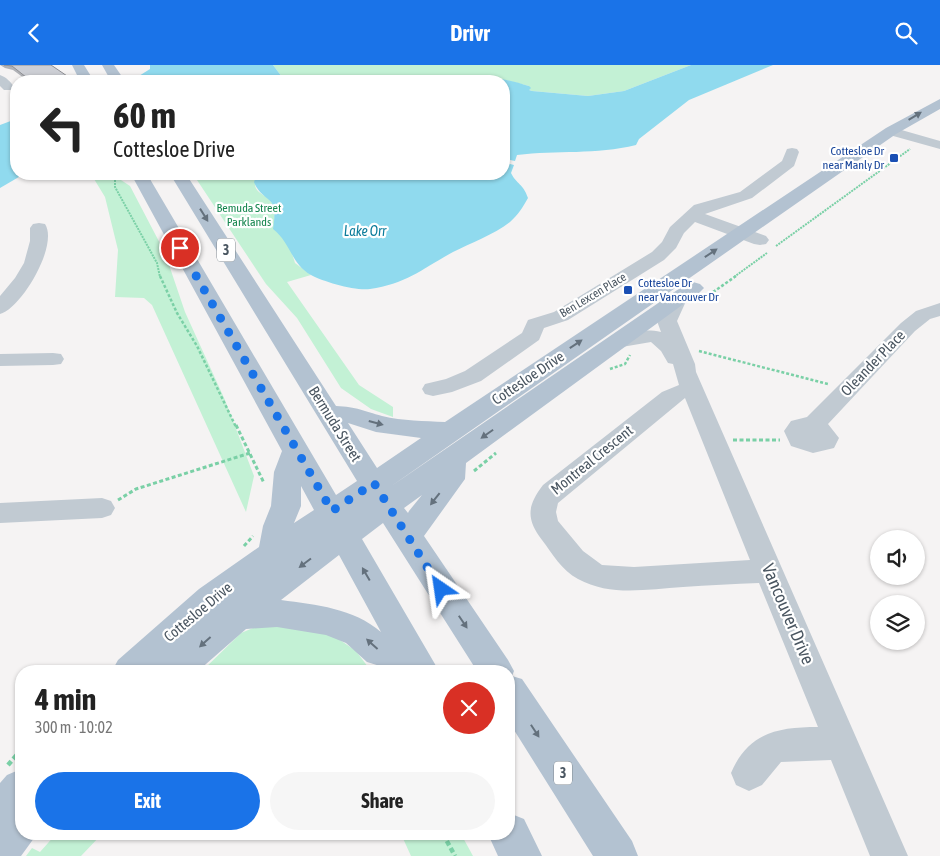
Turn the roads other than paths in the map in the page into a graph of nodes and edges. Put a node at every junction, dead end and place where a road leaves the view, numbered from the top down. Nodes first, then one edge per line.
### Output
1 (940, 103) edge
2 (940, 116) edge
3 (905, 137) junction
4 (940, 145) edge
5 (792, 152) dead end
6 (142, 180) edge
7 (182, 180) edge
8 (694, 216) junction
9 (39, 228) dead end
10 (760, 243) junction
11 (677, 299) junction
12 (650, 306) junction
13 (0, 308) edge
14 (940, 309) edge
15 (625, 347) junction
16 (53, 359) dead end
17 (0, 360) edge
18 (681, 364) junction
19 (433, 389) dead end
20 (329, 414) junction
21 (805, 431) road end
22 (296, 450) junction
23 (457, 455) junction
24 (380, 494) junction
25 (102, 509) road end
26 (0, 513) edge
27 (338, 523) junction
28 (408, 537) junction
29 (273, 553) junction
30 (770, 571) junction
31 (238, 615) junction
32 (137, 665) edge
33 (181, 665) edge
34 (413, 665) edge
35 (417, 665) edge
36 (492, 665) edge
37 (515, 700) edge
38 (842, 744) junction
39 (749, 773) dead end
40 (15, 796) edge
41 (0, 815) edge
42 (15, 831) edge
43 (513, 840) edge
44 (0, 849) edge
45 (521, 856) edge
46 (617, 856) edge
47 (889, 856) edge

3 -> 1 main road, Cottesloe Drive
2 - 3 main road, Cottesloe Drive
3 - 4 street
3 - 10 main road, Cottesloe Drive
5 - 8 street, Ben Lexcen Place
6 - 22 main road
7 -> 20 main road, Bermuda Street / 3
8 - 10 street
8 - 19 street, Ben Lexcen Place
9 - 13 street
10 - 11 main road, Cottesloe Drive
12 -> 10 main road, Cottesloe Drive
11 - 12 main road, Cottesloe Drive
11 - 18 street, Vancouver Drive
12 - 15 main road, Cottesloe Drive
12 - 18 street, Vancouver Drive
23 -> 12 main road, Cottesloe Drive
14 - 21 street, Oleander Place
15 - 18 street
15 -> 23 main road, Cottesloe Drive
16 - 17 street
18 - 30 street, Vancouver Drive
18 - 30 street, Montreal Crescent
20 -> 23 main road
20 - 24 main road, Bermuda Street / 3
22 - 27 main road
22 - 29 main road
23 - 24 main road, Cottesloe Drive
23 -> 28 main road
24 - 27 main road, Cottesloe Drive
24 - 28 main road, Bermuda Street / 3
25 - 26 street
27 - 29 main road, Cottesloe Drive
27 -> 31 main road, Cottesloe Drive
35 -> 27 main road
28 -> 36 main road, Bermuda Street / 3
29 - 32 main road, Cottesloe Drive
30 - 38 street, Vancouver Drive
31 -> 33 main road, Cottesloe Drive
34 -> 31 main road
37 -> 46 main road, 3
38 - 39 street
38 - 47 street, Vancouver Drive
40 - 41 main road
42 - 44 main road
43 - 45 main road

